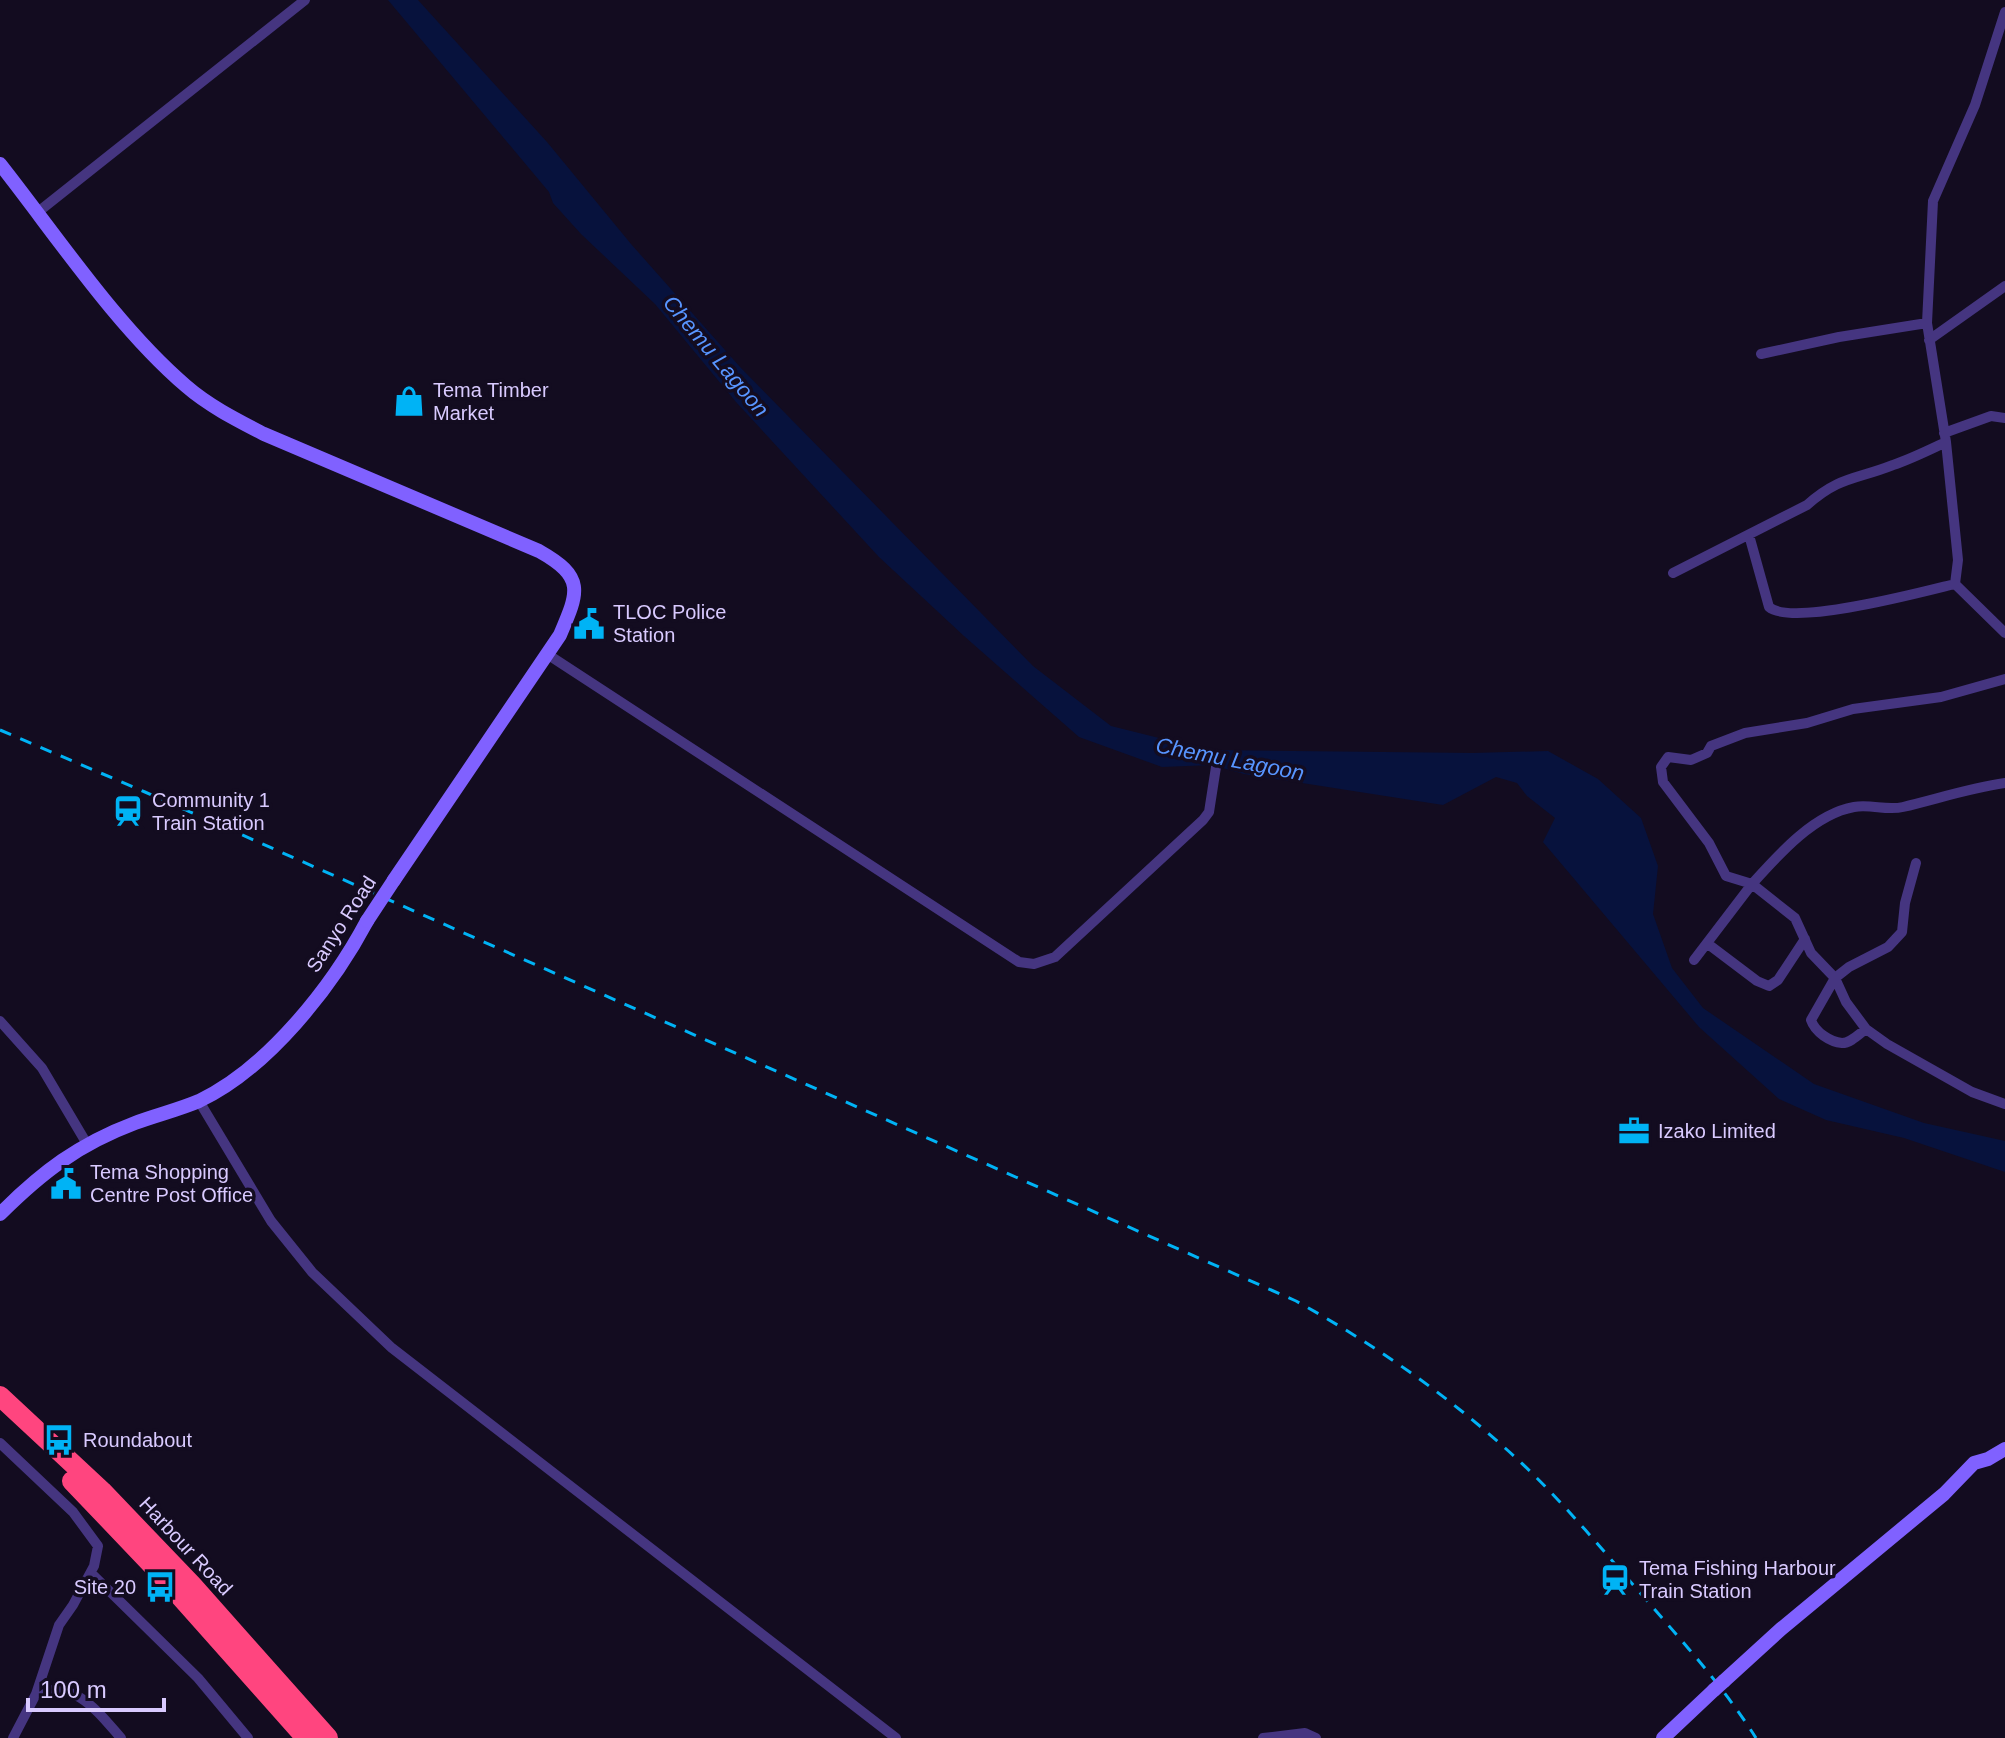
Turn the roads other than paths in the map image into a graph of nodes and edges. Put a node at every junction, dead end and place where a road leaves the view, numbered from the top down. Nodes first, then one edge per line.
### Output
1 (305, 0) edge
2 (2005, 12) edge
3 (0, 164) edge
4 (38, 212) junction
5 (2005, 286) edge
6 (1927, 323) junction
7 (1929, 340) junction
8 (1761, 354) dead end
9 (2005, 418) edge
10 (1945, 437) junction
11 (1749, 535) junction
12 (1673, 573) dead end
13 (1955, 584) junction
14 (2005, 633) edge
15 (547, 654) junction
16 (2005, 679) edge
17 (1216, 767) dead end
18 (2005, 783) edge
19 (1916, 863) dead end
20 (1752, 884) junction
21 (1805, 939) junction
22 (1708, 944) junction
23 (1694, 960) dead end
24 (1835, 978) junction
25 (0, 1021) edge
26 (1866, 1029) junction
27 (199, 1101) junction
28 (2005, 1104) edge
29 (87, 1144) junction
30 (0, 1214) edge
31 (0, 1396) edge
32 (0, 1412) edge
33 (0, 1443) edge
34 (2005, 1449) edge
35 (91, 1573) junction
36 (36, 1694) junction
37 (13, 1738) edge
38 (121, 1738) edge
39 (248, 1738) edge
40 (306, 1738) edge
41 (328, 1738) edge
42 (896, 1738) edge
43 (1263, 1738) edge
44 (1316, 1738) edge
45 (1663, 1738) edge

1 - 4 street
2 - 6 street
3 - 4 street, Sanyo Road
4 - 15 street, Sanyo Road
5 - 7 street
6 - 7 street
6 - 8 street
7 - 10 street
9 - 10 street
10 - 11 street
10 - 13 street
11 - 12 street
11 - 13 street
13 - 14 street
15 - 17 street
15 - 27 street, Sanyo Road, bridge
16 - 20 street
18 - 20 street
19 - 24 street
20 - 21 street
20 - 22 street
21 - 22 street
21 - 24 street
22 - 23 street
24 - 26 street
24 - 26 street
25 - 29 street
26 - 28 street
27 - 29 street, Sanyo Road
27 - 42 street
29 - 30 street, Sanyo Road
31 - 41 highway, Harbour Road
32 - 40 highway, Harbour Road
33 - 35 street
34 - 45 street
35 - 36 street
35 - 39 street
36 - 37 street
36 - 38 street
43 - 44 street

